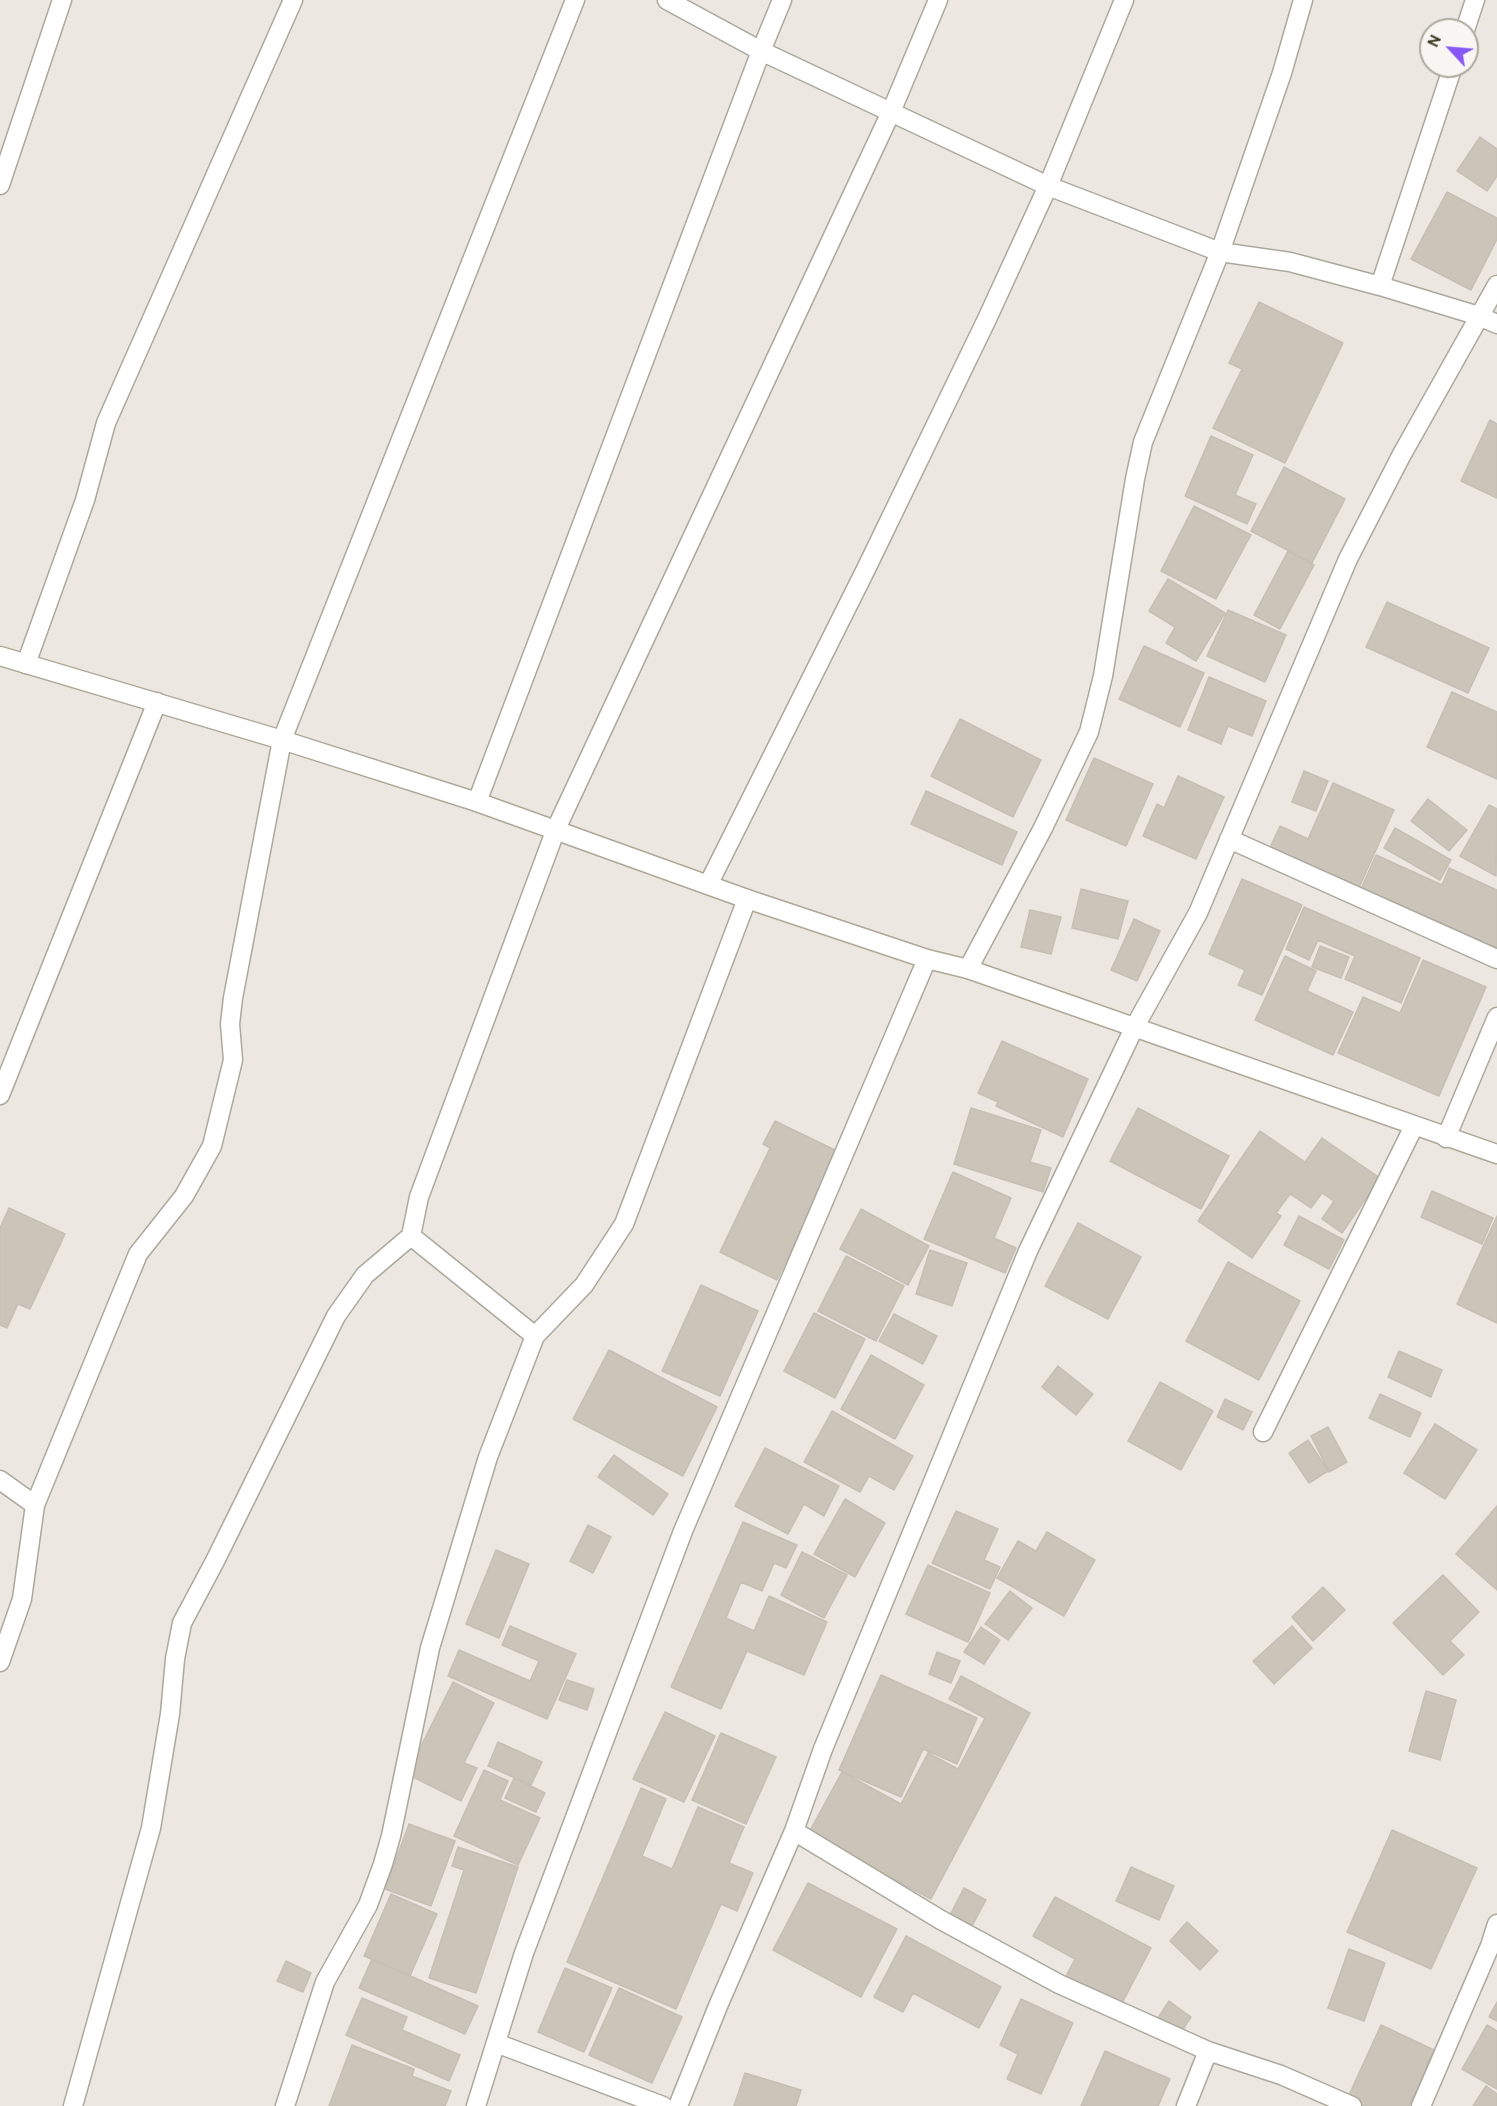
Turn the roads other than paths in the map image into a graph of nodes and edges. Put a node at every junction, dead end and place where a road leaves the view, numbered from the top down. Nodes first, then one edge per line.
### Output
1 (62, 0) edge
2 (293, 0) edge
3 (575, 0) edge
4 (667, 0) edge
5 (782, 0) edge
6 (938, 0) edge
7 (1124, 0) edge
8 (1303, 0) edge
9 (1476, 0) edge
10 (1470, 18) edge
11 (761, 51) junction
12 (1450, 78) edge
13 (891, 112) junction
14 (0, 185) edge
15 (1048, 186) junction
16 (1220, 252) junction
17 (1497, 285) edge
18 (1380, 286) junction
19 (1479, 316) junction
20 (1497, 324) edge
21 (0, 656) edge
22 (26, 664) junction
23 (157, 702) junction
24 (282, 740) junction
25 (477, 802) junction
26 (556, 829) junction
27 (1229, 839) junction
28 (708, 885) junction
29 (747, 899) junction
30 (927, 959) junction
31 (1497, 959) edge
32 (968, 969) junction
33 (1497, 1017) edge
34 (1134, 1028) junction
35 (0, 1095) edge
36 (1414, 1126) junction
37 (1446, 1138) junction
38 (1497, 1154) edge
39 (411, 1236) junction
40 (535, 1336) junction
41 (1263, 1432) dead end
42 (0, 1480) edge
43 (35, 1505) junction
44 (0, 1662) edge
45 (794, 1831) junction
46 (1497, 1924) edge
47 (496, 2043) junction
48 (1208, 2051) junction
49 (73, 2106) edge
50 (285, 2106) edge
51 (476, 2106) edge
52 (663, 2106) edge
53 (678, 2106) edge
54 (1186, 2106) edge
55 (1352, 2106) edge
56 (1421, 2106) edge

1 - 14 street
2 - 22 street
3 - 24 street
4 - 11 street
5 - 11 street
6 - 13 street
7 - 15 street
8 - 16 street
9 - 10 street
11 - 13 street
11 - 25 street
12 - 18 street
13 - 15 street
13 - 26 street
15 - 16 street
15 - 28 street
16 - 18 street
16 - 32 street
17 - 19 street
18 - 19 street
19 - 20 street
19 - 27 street
21 - 22 street
22 - 23 street
23 - 24 street
23 - 35 street
24 - 25 street
24 - 43 street
25 - 26 street
26 - 28 street
26 - 39 street
27 - 31 street
27 - 34 street
28 - 29 street
29 - 30 street
29 - 40 street
30 - 32 street
30 - 47 street
32 - 34 street
33 - 37 street
34 - 36 street
34 - 45 street
36 - 37 street
36 - 41 street
37 - 38 street
39 - 40 street
39 - 49 street
40 - 50 street
42 - 43 street
43 - 44 street
45 - 48 street
45 - 53 street
46 - 56 street
47 - 51 street
47 - 52 street
48 - 54 street
48 - 55 street

